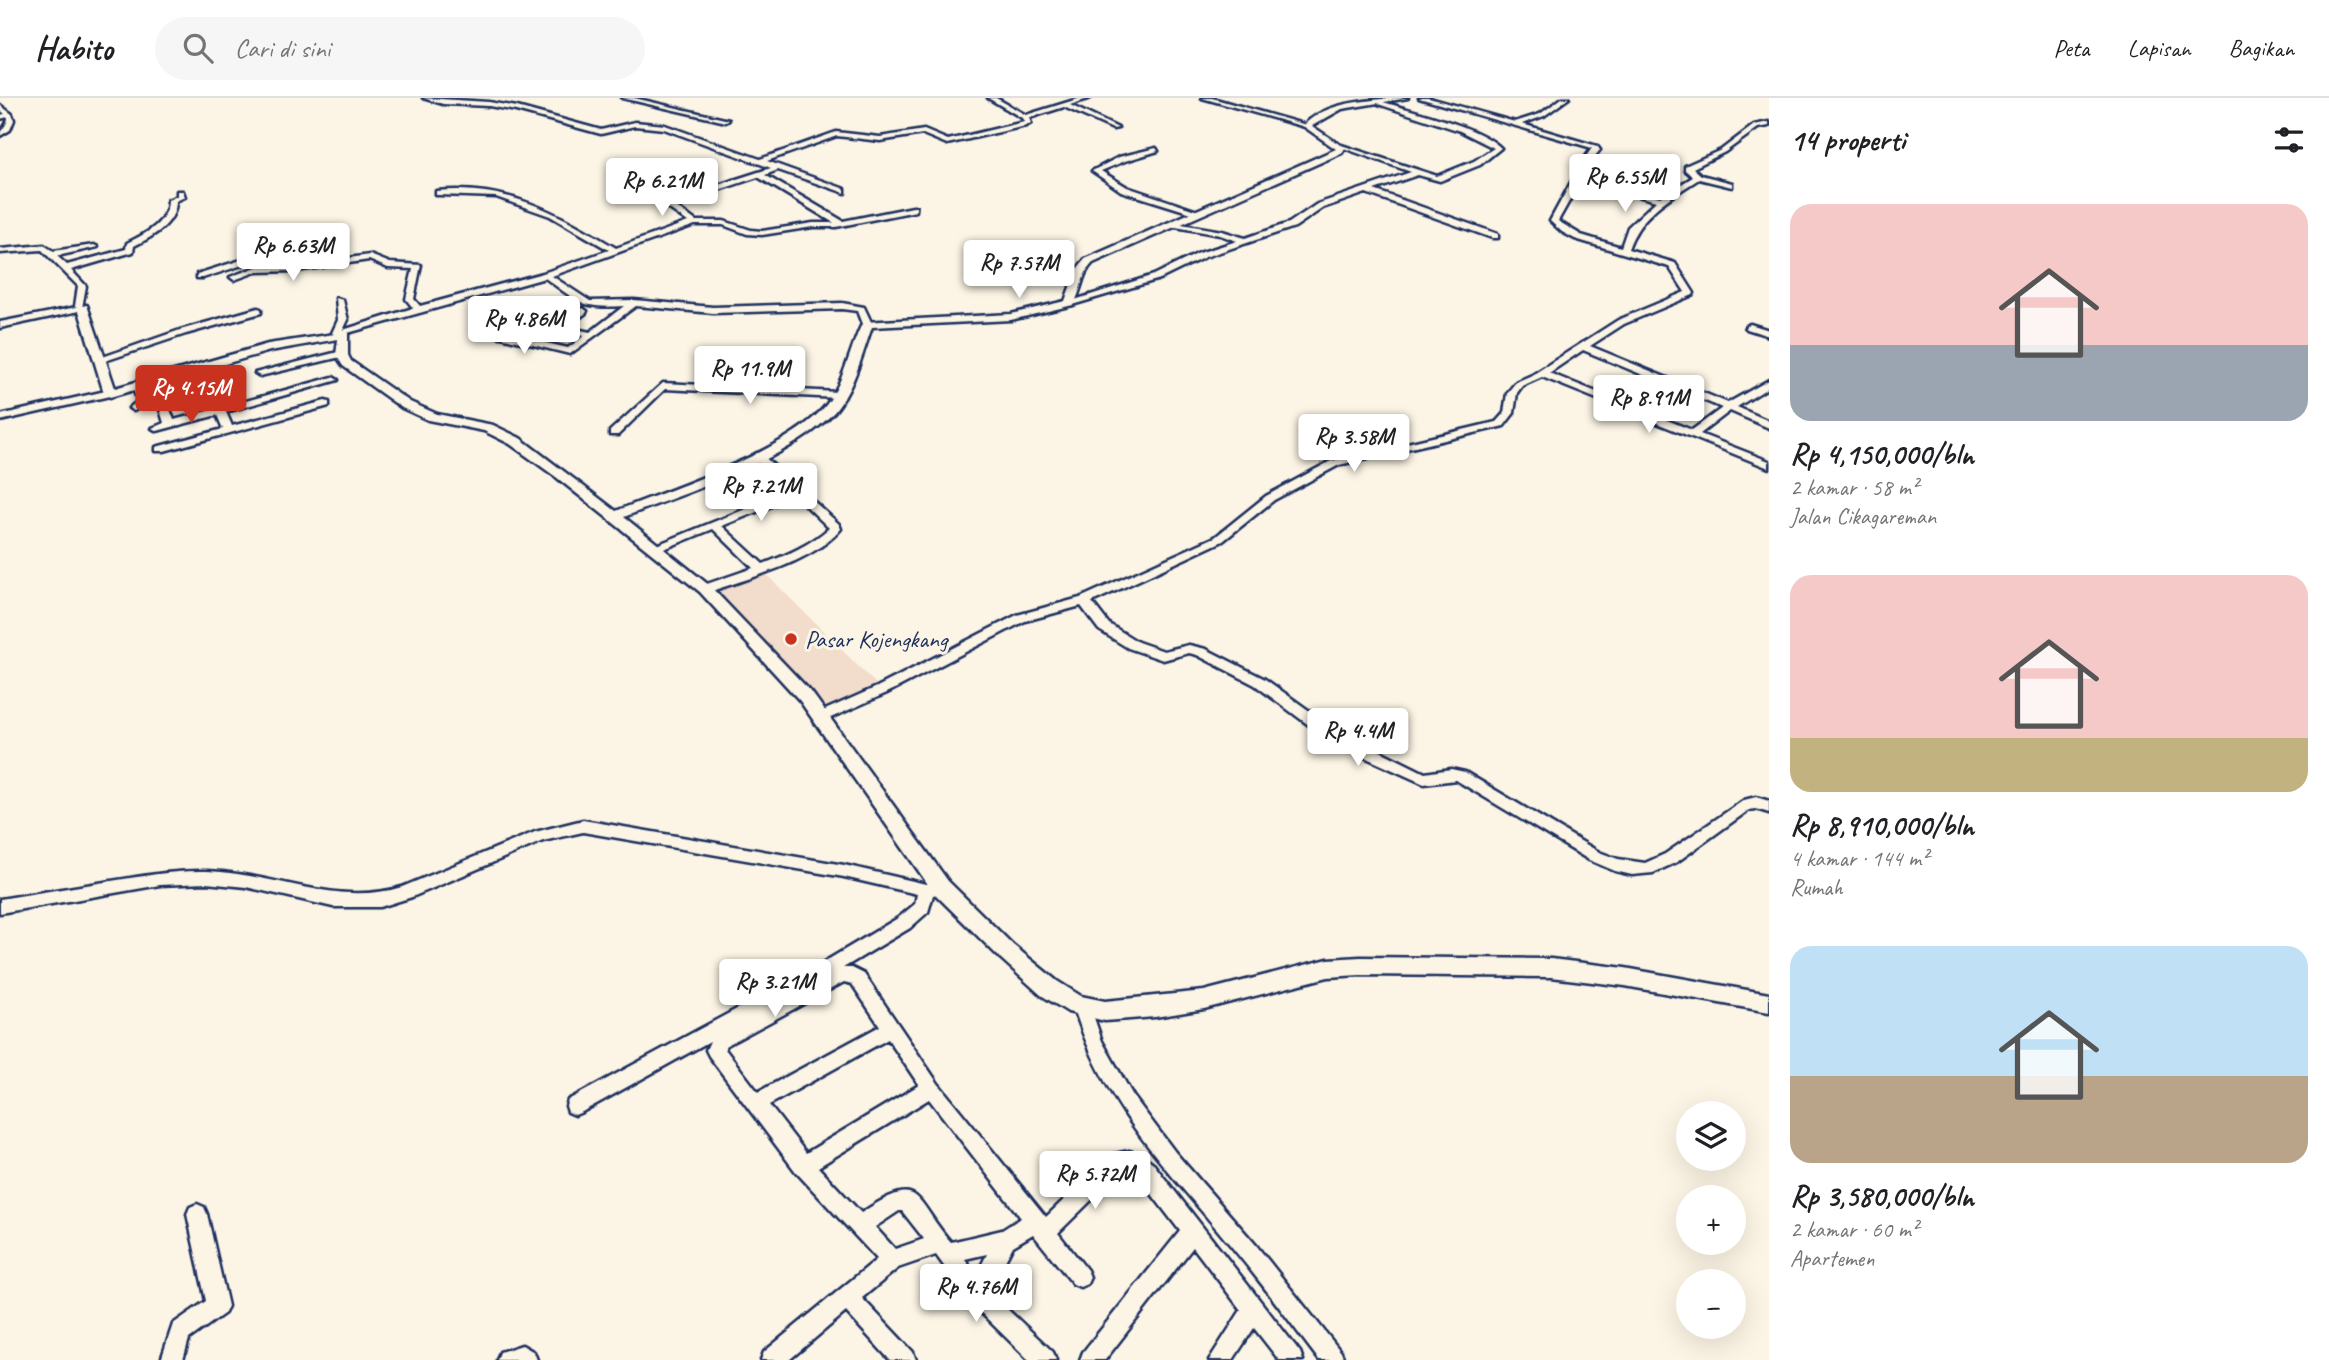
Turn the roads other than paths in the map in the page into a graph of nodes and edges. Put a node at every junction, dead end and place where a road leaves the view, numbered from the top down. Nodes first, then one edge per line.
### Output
1 (426, 98) edge
2 (511, 98) edge
3 (625, 98) edge
4 (991, 98) edge
5 (1088, 98) edge
6 (1205, 98) edge
7 (1404, 98) edge
8 (1422, 98) edge
9 (1566, 98) edge
10 (1380, 103) junction
11 (489, 104) junction
12 (1064, 105) junction
13 (0, 107) edge
14 (10, 115) junction
15 (672, 115) junction
16 (0, 117) edge
17 (1025, 117) junction
18 (726, 120) dead end
19 (0, 123) edge
20 (1516, 124) junction
21 (1769, 124) edge
22 (652, 125) junction
23 (1307, 126) junction
24 (8, 128) junction
25 (1115, 128) dead end
26 (0, 134) edge
27 (1337, 144) junction
28 (1156, 150) dead end
29 (761, 161) junction
30 (778, 168) junction
31 (1416, 173) junction
32 (758, 174) junction
33 (1578, 177) junction
34 (1698, 177) junction
35 (1729, 185) dead end
36 (842, 191) dead end
37 (1369, 191) junction
38 (180, 193) dead end
39 (439, 193) dead end
40 (1661, 200) junction
41 (913, 209) dead end
42 (1195, 213) junction
43 (1469, 214) dead end
44 (1454, 221) junction
45 (694, 223) junction
46 (842, 224) junction
47 (1173, 224) junction
48 (1495, 236) dead end
49 (1245, 241) junction
50 (94, 247) dead end
51 (1624, 249) junction
52 (614, 250) junction
53 (0, 251) edge
54 (52, 254) junction
55 (261, 256) junction
56 (275, 263) junction
57 (327, 264) junction
58 (67, 268) junction
59 (285, 268) junction
60 (256, 270) junction
61 (200, 275) dead end
62 (546, 275) junction
63 (234, 278) dead end
64 (339, 300) dead end
65 (634, 303) junction
66 (1069, 303) junction
67 (79, 306) junction
68 (418, 309) junction
69 (258, 311) dead end
70 (583, 311) dead end
71 (530, 322) dead end
72 (867, 324) junction
73 (0, 325) edge
74 (1750, 327) dead end
75 (559, 328) junction
76 (485, 332) dead end
77 (340, 333) junction
78 (1769, 333) edge
79 (591, 335) junction
80 (1581, 346) junction
81 (342, 354) junction
82 (99, 360) junction
83 (210, 365) junction
84 (260, 373) dead end
85 (1541, 373) junction
86 (333, 380) dead end
87 (1769, 383) edge
88 (136, 387) junction
89 (110, 393) junction
90 (838, 395) junction
91 (325, 404) dead end
92 (164, 406) dead end
93 (1730, 407) junction
94 (134, 408) dead end
95 (219, 411) junction
96 (0, 418) edge
97 (170, 424) junction
98 (1769, 425) edge
99 (157, 428) dead end
100 (229, 430) junction
101 (614, 433) dead end
102 (1692, 435) junction
103 (160, 449) dead end
104 (757, 456) junction
105 (1769, 465) edge
106 (797, 492) junction
107 (613, 517) junction
108 (714, 524) junction
109 (655, 548) junction
110 (760, 568) junction
111 (705, 589) junction
112 (1084, 601) junction
113 (821, 717) junction
114 (1769, 807) edge
115 (934, 889) junction
116 (0, 906) edge
117 (1769, 1003) edge
118 (1083, 1008) junction
119 (891, 1029) junction
120 (931, 1088) junction
121 (755, 1102) junction
122 (575, 1106) dead end
123 (803, 1165) junction
124 (197, 1214) dead end
125 (861, 1225) junction
126 (1041, 1226) junction
127 (1193, 1231) junction
128 (1006, 1240) junction
129 (943, 1249) junction
130 (892, 1260) junction
131 (1080, 1277) dead end
132 (977, 1295) junction
133 (847, 1297) junction
134 (1253, 1311) junction
135 (172, 1360) edge
136 (508, 1360) edge
137 (526, 1360) edge
138 (772, 1360) edge
139 (905, 1360) edge
140 (1045, 1360) edge
141 (1091, 1360) edge
142 (1220, 1360) edge
143 (1292, 1360) edge
144 (1333, 1360) edge

1 - 11 street
2 - 11 street
3 - 15 street
4 - 17 street
5 - 12 street
6 - 23 street
7 - 10 street
8 - 20 street
9 - 20 street
10 - 23 street
10 - 31 street
11 - 22 street
12 - 17 street
12 - 25 street
13 - 14 street
14 - 16 street
14 - 24 street
15 - 18 street
15 - 22 street
17 - 29 street
19 - 24 street
20 - 33 street
21 - 34 street
22 - 29 street
23 - 27 street
24 - 26 street
27 - 31 street
27 - 42 street
28 - 42 street
29 - 30 street
30 - 32 street
30 - 36 street
31 - 37 street
32 - 45 street
32 - 46 street
33 - 40 street
33 - 51 street
34 - 35 street
34 - 40 street
37 - 44 street
37 - 49 street
38 - 58 street
39 - 52 street
40 - 51 street
41 - 46 street
42 - 47 street
43 - 44 street
44 - 48 street
45 - 46 street
45 - 52 street
47 - 49 street
47 - 66 street
49 - 66 street
50 - 54 street
51 - 80 street
52 - 62 street
53 - 54 street
54 - 58 street
55 - 56 street
55 - 57 street
55 - 61 street
56 - 59 street
56 - 60 street
57 - 59 street
57 - 68 street
58 - 67 street
59 - 60 street
60 - 63 street
62 - 65 street
62 - 68 street
64 - 77 street
65 - 72 street
65 - 79 street
66 - 72 street
67 - 73 street
67 - 82 street
68 - 77 street
69 - 82 street
70 - 75 street
71 - 75 street
72 - 90 street
74 - 78 street
75 - 79 street
76 - 79 street
77 - 81 street
77 - 83 street
80 - 85 street
80 - 93 street
81 - 84 street
81 - 107 street
82 - 89 street
83 - 88 street
83 - 95 street
85 - 102 street
85 - 112 street
86 - 95 street
87 - 93 street
88 - 89 street
88 - 94 street
89 - 96 street
90 - 101 street
90 - 104 street
91 - 100 street
92 - 97 street
93 - 98 street
93 - 102 street
95 - 97 street
95 - 100 street
97 - 99 street
100 - 103 street
102 - 105 street
104 - 106 street
104 - 107 street
106 - 108 street
106 - 110 street
107 - 109 street
108 - 109 street
108 - 110 street
109 - 111 street
110 - 111 street
111 - 113 street
112 - 113 street
112 - 114 street
113 - 115 street
115 - 116 street
115 - 118 street
115 - 122 street
117 - 118 street
118 - 144 street
119 - 120 street
119 - 121 street
119 - 121 street
120 - 123 street
120 - 126 street
121 - 123 street
123 - 125 street
124 - 135 street
125 - 129 street
125 - 130 street
126 - 127 street
126 - 128 street
126 - 131 street
127 - 134 street
127 - 141 street
128 - 129 street
128 - 132 street
129 - 130 street
129 - 132 street
130 - 133 street
132 - 140 street
133 - 138 street
133 - 139 street
134 - 142 street
134 - 143 street
136 - 137 street

